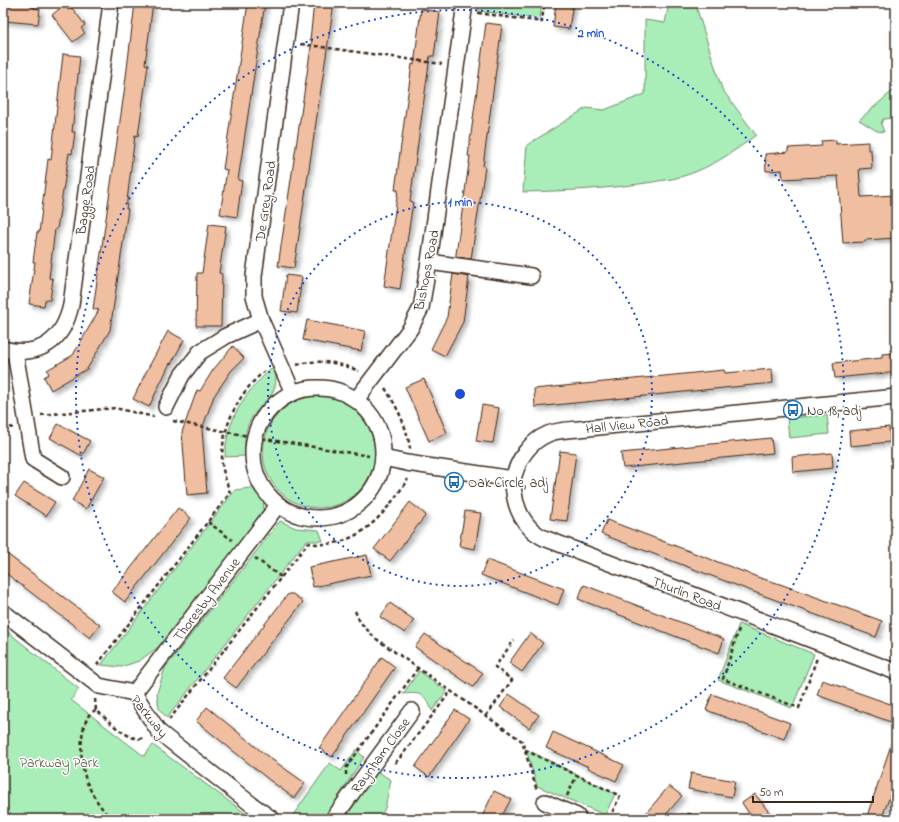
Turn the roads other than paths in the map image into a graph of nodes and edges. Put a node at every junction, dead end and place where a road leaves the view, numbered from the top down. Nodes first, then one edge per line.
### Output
1 (111, 3) edge
2 (291, 3) edge
3 (465, 7) edge
4 (429, 262) junction
5 (531, 276) dead end
6 (261, 320) junction
7 (9, 350) edge
8 (293, 392) junction
9 (896, 397) edge
10 (356, 400) junction
11 (164, 414) road end
12 (382, 458) junction
13 (62, 477) dead end
14 (513, 479) junction
15 (278, 505) junction
16 (3, 612) edge
17 (896, 672) edge
18 (134, 693) junction
19 (412, 711) dead end
20 (545, 802) road end
21 (559, 814) edge
22 (577, 816) dead end
23 (272, 819) edge
24 (333, 819) edge

1 - 7 street, Bagge Road
2 - 6 street, De Grey Road
3 - 4 street, Bishops Road
4 - 5 street
4 - 10 street, Bishops Road
6 - 8 street, De Grey Road
6 - 11 street
7 - 13 street
8 - 10 street
8 - 15 street
9 - 14 street, Hall View Road
10 - 12 street
12 - 14 street
12 - 15 street
14 - 17 street, Thurlin Road
15 - 18 street, Thoresby Avenue
16 - 18 street, Parkway
18 - 23 street, Parkway
19 - 24 street, Raynham Close
20 - 21 street
21 - 22 street

